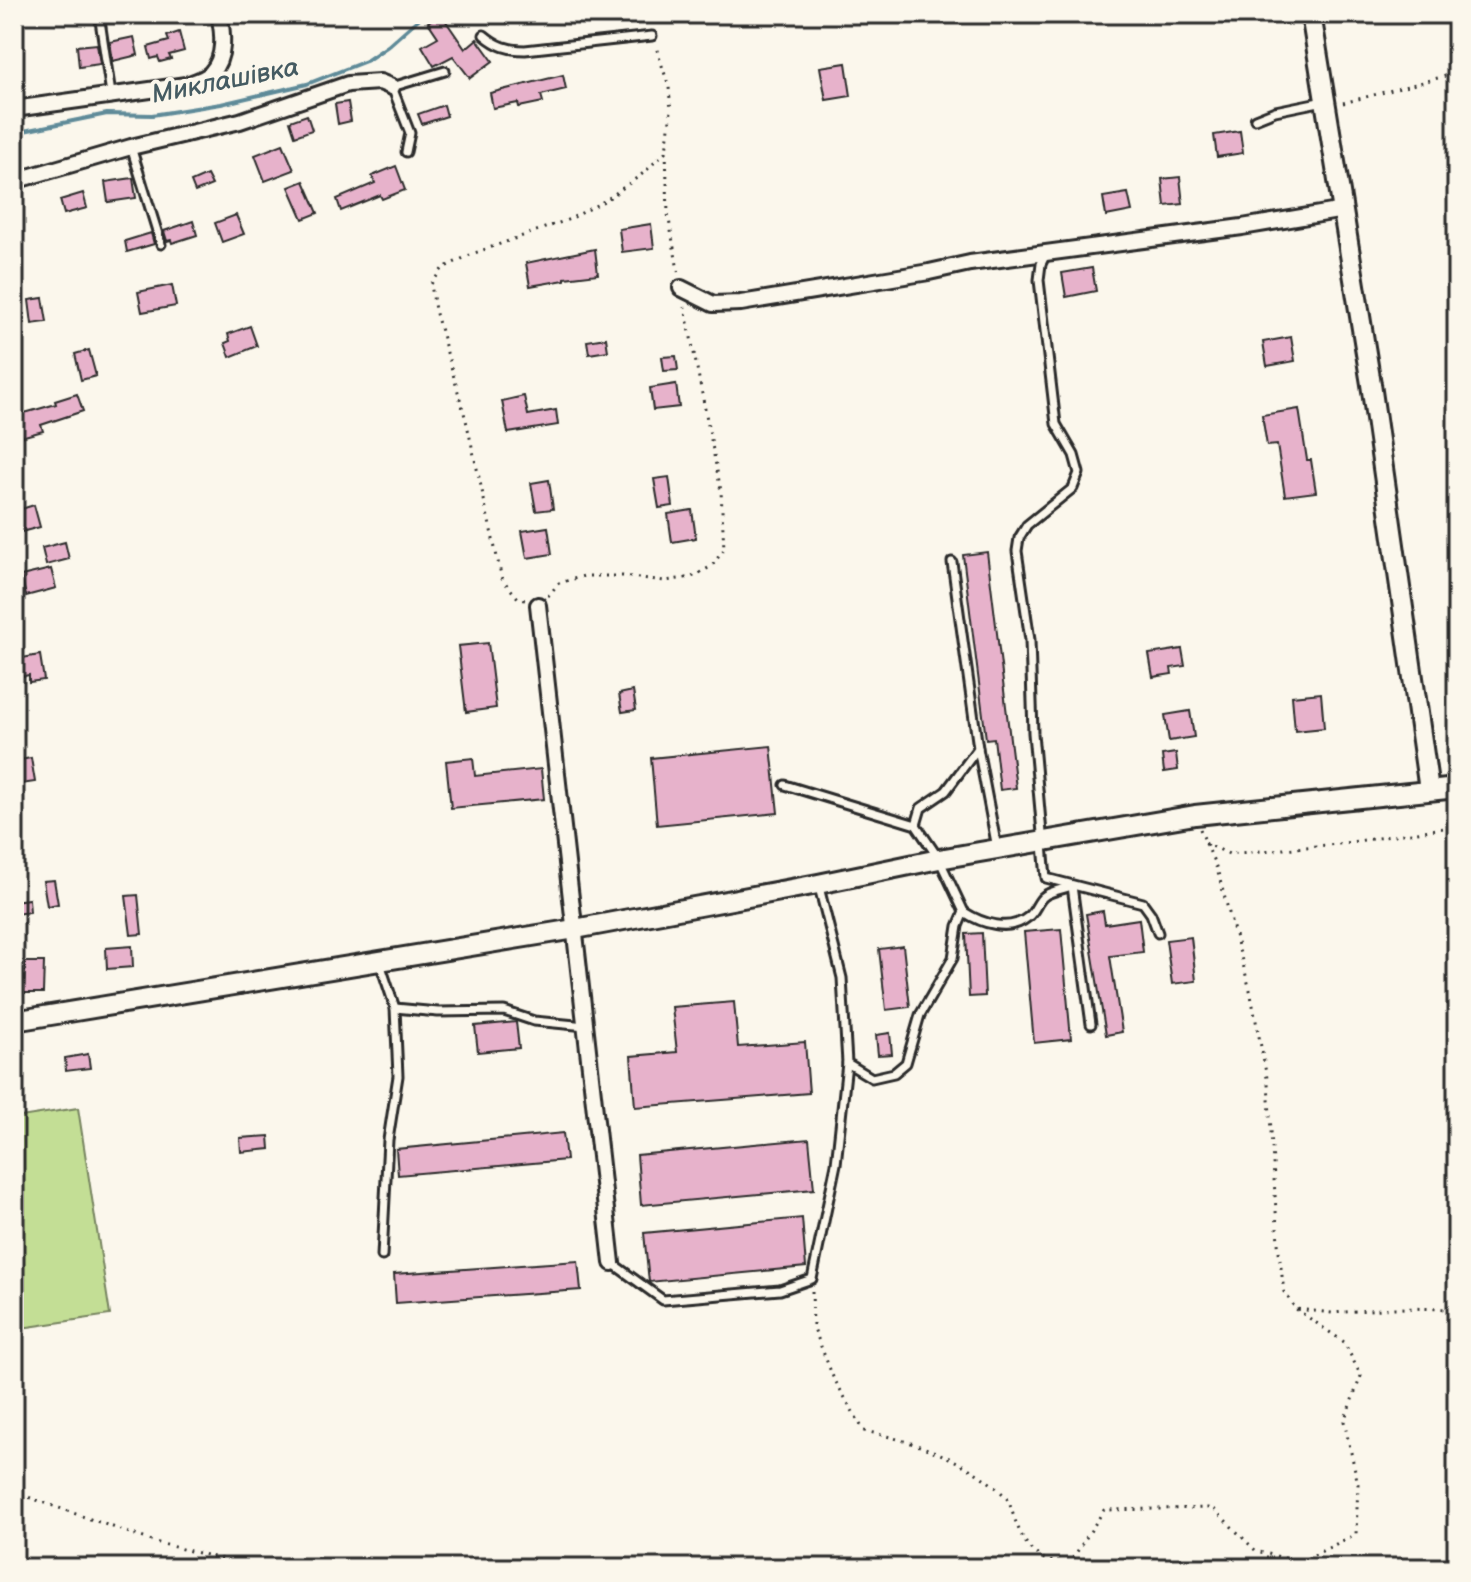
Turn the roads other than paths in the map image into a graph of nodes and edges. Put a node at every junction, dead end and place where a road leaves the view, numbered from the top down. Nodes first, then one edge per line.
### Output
1 (99, 14) edge
2 (219, 14) edge
3 (1311, 14) edge
4 (484, 35) dead end
5 (652, 36) road end
6 (445, 71) dead end
7 (392, 87) junction
8 (111, 94) junction
9 (1327, 104) junction
10 (14, 109) edge
11 (1255, 119) dead end
12 (131, 147) junction
13 (406, 152) dead end
14 (14, 181) edge
15 (1344, 210) junction
16 (161, 244) dead end
17 (1046, 254) junction
18 (681, 288) road end
19 (952, 562) dead end
20 (538, 605) road end
21 (978, 748) junction
22 (785, 785) dead end
23 (1457, 788) edge
24 (1429, 790) junction
25 (916, 825) junction
26 (1044, 840) junction
27 (997, 848) junction
28 (939, 859) junction
29 (818, 884) junction
30 (1072, 886) junction
31 (964, 912) junction
32 (575, 929) junction
33 (1158, 933) dead end
34 (379, 961) junction
35 (395, 1008) junction
36 (14, 1021) edge
37 (1091, 1024) dead end
38 (586, 1026) junction
39 (847, 1063) junction
40 (382, 1256) dead end
41 (612, 1263) joint

1 - 8 lane
2 - 8 street
3 - 9 street
4 - 5 lane
6 - 7 lane
7 - 12 street
7 - 13 lane
8 - 10 street
9 - 11 lane
9 - 15 street
12 - 14 street
12 - 16 lane
15 - 17 street
15 - 24 street
17 - 18 street
17 - 26 lane
19 - 21 lane
20 - 32 street
21 - 25 lane
21 - 27 lane
22 - 25 lane
23 - 24 street
24 - 26 street
25 - 28 lane
26 - 27 street
26 - 30 lane
27 - 28 street
28 - 29 street
28 - 31 lane
29 - 32 street
29 - 39 lane
30 - 31 lane
30 - 33 lane
30 - 37 lane
31 - 39 lane
32 - 34 street
32 - 38 street
34 - 35 lane
34 - 36 street
35 - 38 lane
35 - 40 lane
38 - 41 street
39 - 41 lane

